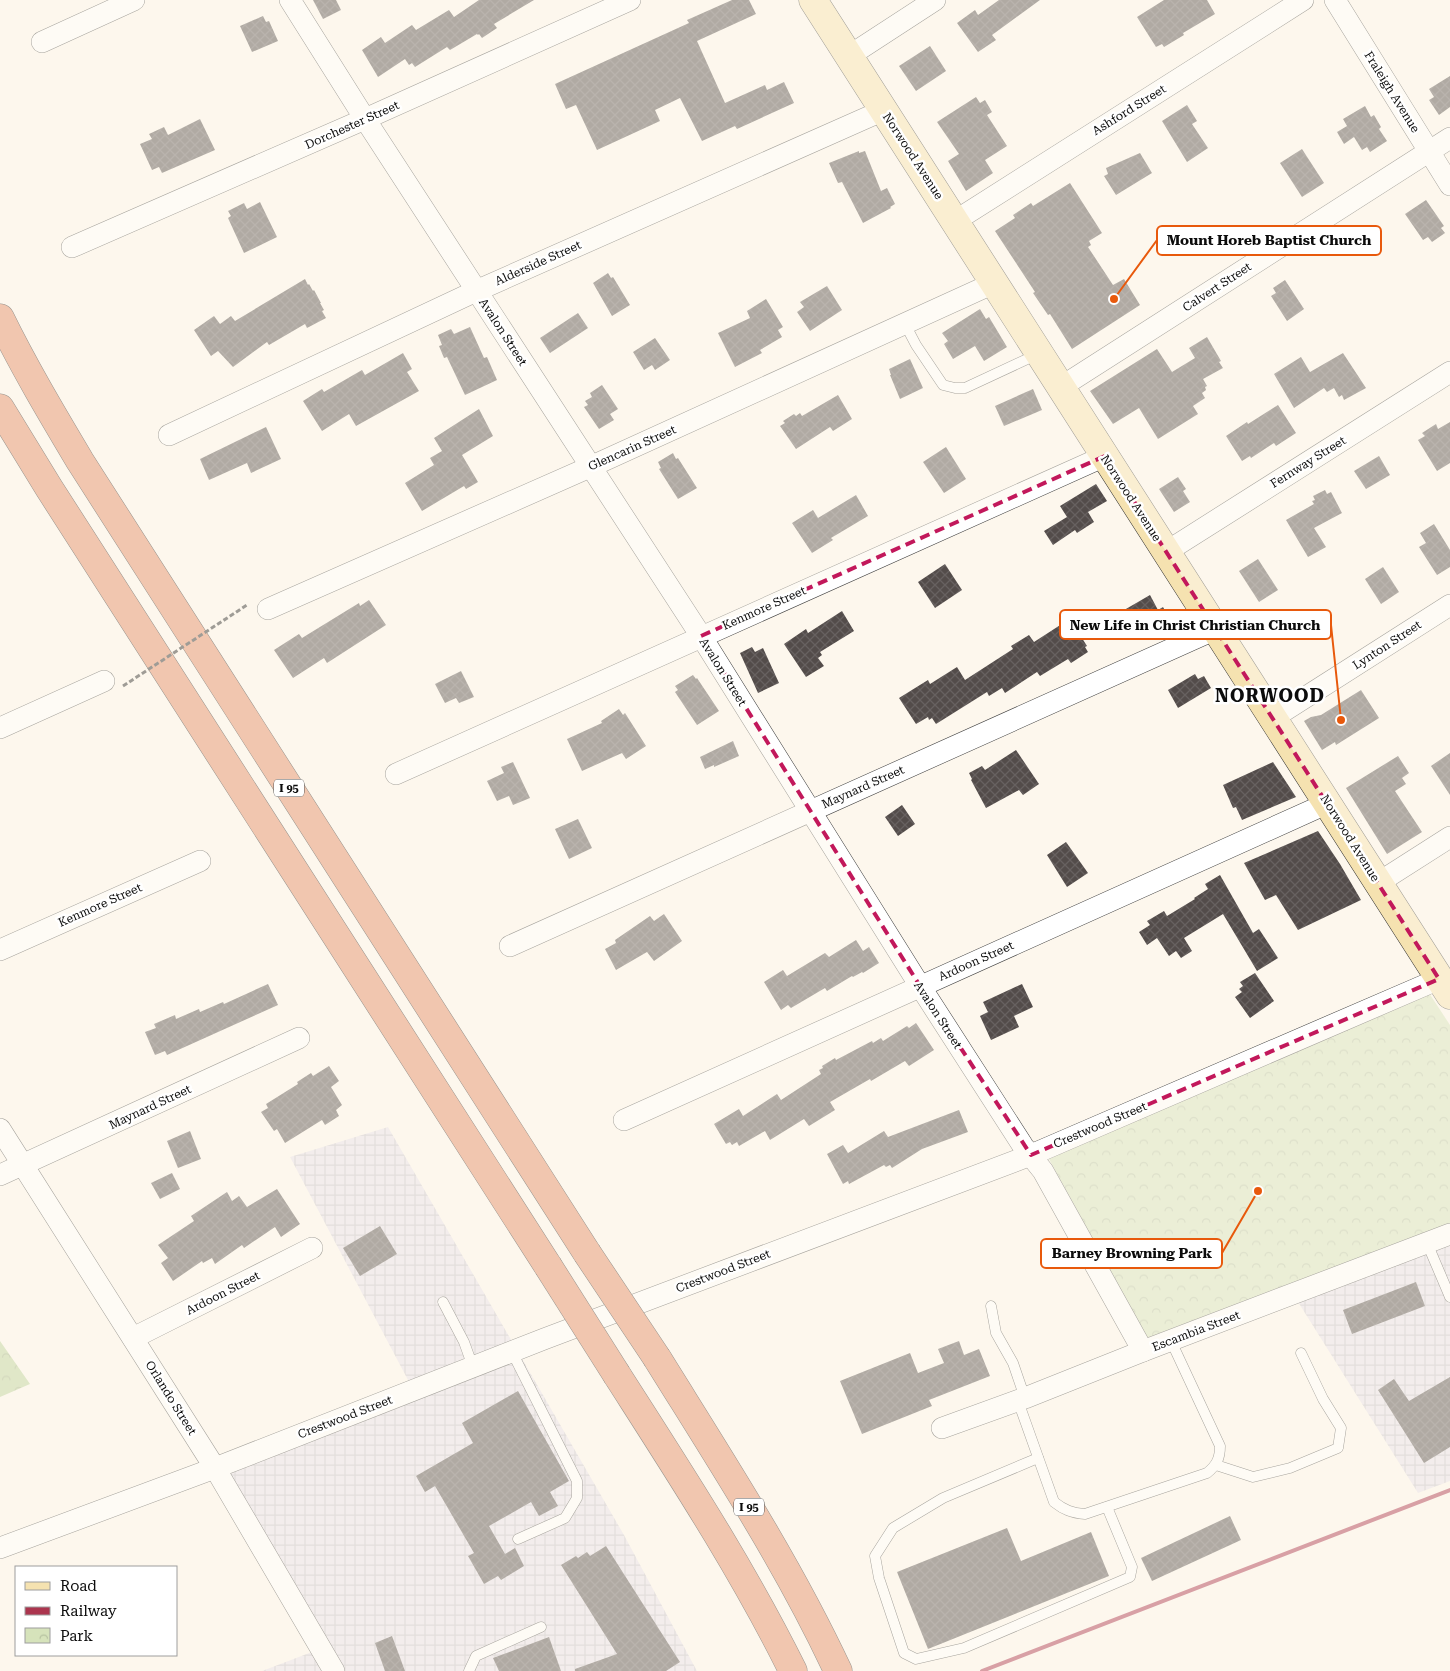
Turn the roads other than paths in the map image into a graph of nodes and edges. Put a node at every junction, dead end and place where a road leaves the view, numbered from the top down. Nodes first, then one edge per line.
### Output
1 (134, 0) edge
2 (290, 0) edge
3 (630, 0) edge
4 (814, 0) edge
5 (935, 0) edge
6 (1303, 0) edge
7 (1335, 0) edge
8 (42, 42) dead end
9 (849, 56) junction
10 (884, 110) junction
11 (365, 119) junction
12 (1450, 138) edge
13 (1429, 151) junction
14 (1450, 185) edge
15 (955, 220) junction
16 (72, 247) dead end
17 (994, 283) junction
18 (476, 290) junction
19 (0, 318) edge
20 (905, 324) junction
21 (1039, 353) junction
22 (1450, 372) edge
23 (1061, 387) junction
24 (0, 408) edge
25 (169, 435) dead end
26 (1105, 456) junction
27 (590, 467) junction
28 (1166, 552) junction
29 (1450, 605) edge
30 (268, 609) dead end
31 (1216, 629) junction
32 (701, 636) junction
33 (113, 683) road end
34 (1273, 718) junction
35 (0, 728) edge
36 (396, 774) dead end
37 (1328, 803) junction
38 (811, 811) junction
39 (1450, 837) edge
40 (200, 861) dead end
41 (1378, 883) junction
42 (510, 946) dead end
43 (0, 950) edge
44 (920, 986) junction
45 (1445, 987) edge
46 (299, 1038) dead end
47 (624, 1120) dead end
48 (0, 1129) edge
49 (1031, 1155) junction
50 (23, 1165) junction
51 (0, 1175) edge
52 (1450, 1234) edge
53 (1427, 1243) junction
54 (312, 1248) dead end
55 (1450, 1298) edge
56 (443, 1302) dead end
57 (991, 1306) dead end
58 (133, 1338) junction
59 (1171, 1341) junction
60 (1143, 1351) junction
61 (512, 1352) junction
62 (1301, 1353) dead end
63 (473, 1367) junction
64 (1022, 1399) junction
65 (942, 1428) dead end
66 (1038, 1458) junction
67 (1216, 1465) junction
68 (215, 1468) junction
69 (1107, 1507) junction
70 (518, 1539) dead end
71 (0, 1548) edge
72 (541, 1627) dead end
73 (836, 1665) edge
74 (334, 1671) edge
75 (469, 1671) edge
76 (793, 1671) edge

1 - 8 street
2 - 11 street, Avalon Street
3 - 11 street, Dorchester Street
4 - 9 main road, Norwood Avenue
5 - 9 street
6 - 15 street, Ashford Street
7 - 13 street, Fraleigh Avenue
9 - 10 main road, Norwood Avenue
10 - 15 main road, Norwood Avenue
10 - 18 street, Alderside Street
11 - 16 street, Dorchester Street
11 - 18 street, Avalon Street
12 - 13 street, Calvert Street
13 - 14 street, Fraleigh Avenue
13 - 23 street, Calvert Street
15 - 17 main road, Norwood Avenue
17 - 20 street, Glencarin Street
17 - 21 main road, Norwood Avenue
18 - 25 street, Alderside Street
18 - 27 street, Avalon Street
19 - 73 highway, I 95, bridge
20 - 21 lane
20 - 27 street, Glencarin Street
21 - 23 main road, Norwood Avenue
22 - 28 street, Fernway Street
23 - 26 main road, Norwood Avenue
24 - 76 highway, bridge
26 - 28 main road, Norwood Avenue
26 - 32 street, Kenmore Street
27 - 30 street, Glencarin Street
27 - 32 street, Avalon Street
28 - 31 main road, Norwood Avenue
29 - 34 street, Lynton Street
31 - 34 main road, Norwood Avenue
31 - 38 street, Maynard Street
32 - 36 street, Kenmore Street
32 - 38 street, Avalon Street
33 - 35 street
34 - 37 main road, Norwood Avenue
37 - 41 main road, Norwood Avenue
37 - 44 street, Ardoon Street
38 - 42 street, Maynard Street
38 - 44 street, Avalon Street
39 - 41 street
40 - 43 street, Kenmore Street
41 - 45 main road, Norwood Avenue
44 - 47 street, Ardoon Street
44 - 49 street, Avalon Street
45 - 49 street, Crestwood Street
46 - 50 street, Maynard Street
48 - 50 street, Orlando Street
49 - 60 street, Avalon Street
49 - 61 street, Crestwood Street
50 - 51 street, Maynard Street
50 - 58 street, Orlando Street
52 - 53 street, Escambia Street
53 - 55 lane
53 - 59 street, Escambia Street
54 - 58 street, Ardoon Street
56 - 63 lane
57 - 64 lane
58 - 68 street, Orlando Street
59 - 60 street, Escambia Street
59 - 67 lane
60 - 64 street, Escambia Street
61 - 63 street, Crestwood Street
61 - 70 lane
62 - 67 lane
63 - 68 street, Crestwood Street
64 - 65 street, Escambia Street
64 - 66 lane
66 - 69 lane
66 - 69 lane
67 - 69 lane
68 - 71 street, Crestwood Street
68 - 74 street, Orlando Street
72 - 75 lane

